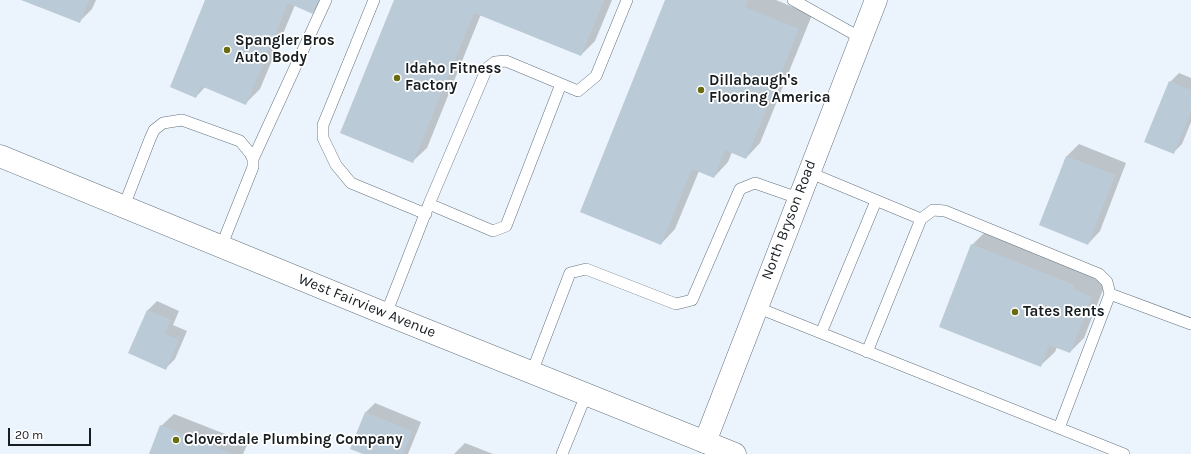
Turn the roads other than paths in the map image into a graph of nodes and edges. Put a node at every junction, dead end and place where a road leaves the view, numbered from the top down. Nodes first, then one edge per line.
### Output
1 (326, 0) edge
2 (374, 0) edge
3 (626, 0) edge
4 (793, 0) edge
5 (876, 0) edge
6 (861, 38) junction
7 (561, 84) junction
8 (0, 156) edge
9 (253, 159) junction
10 (808, 172) junction
11 (798, 198) junction
12 (876, 201) junction
13 (124, 206) junction
14 (427, 209) junction
15 (921, 219) junction
16 (221, 247) junction
17 (1110, 294) junction
18 (756, 307) junction
19 (386, 314) junction
20 (1191, 324) edge
21 (821, 333) junction
22 (867, 352) junction
23 (532, 372) junction
24 (586, 395) junction
25 (1060, 428) junction
26 (702, 448) edge
27 (562, 454) edge
28 (735, 454) edge
29 (1124, 454) edge

1 - 9 lane
2 - 14 lane
3 - 7 lane
4 - 6 lane
5 - 6 main road, North Bryson Road
6 - 10 main road, North Bryson Road
7 - 14 lane
7 - 14 lane
8 - 13 main road, West Fairview Avenue
9 - 13 lane
9 - 16 lane
10 - 11 main road, North Bryson Road
10 - 12 lane
11 - 18 main road, North Bryson Road
11 - 23 lane
12 - 15 lane
12 - 21 lane
13 - 16 main road, West Fairview Avenue
14 - 19 lane
15 - 17 lane
15 - 22 lane
16 - 19 main road, West Fairview Avenue
17 - 20 lane
17 - 25 lane
18 - 21 lane
18 - 26 main road, North Bryson Road
19 - 23 main road, West Fairview Avenue
21 - 22 lane
22 - 25 lane
23 - 24 main road, West Fairview Avenue
24 - 26 main road, West Fairview Avenue
24 - 27 lane
25 - 29 lane
26 - 28 main road, West Fairview Avenue

